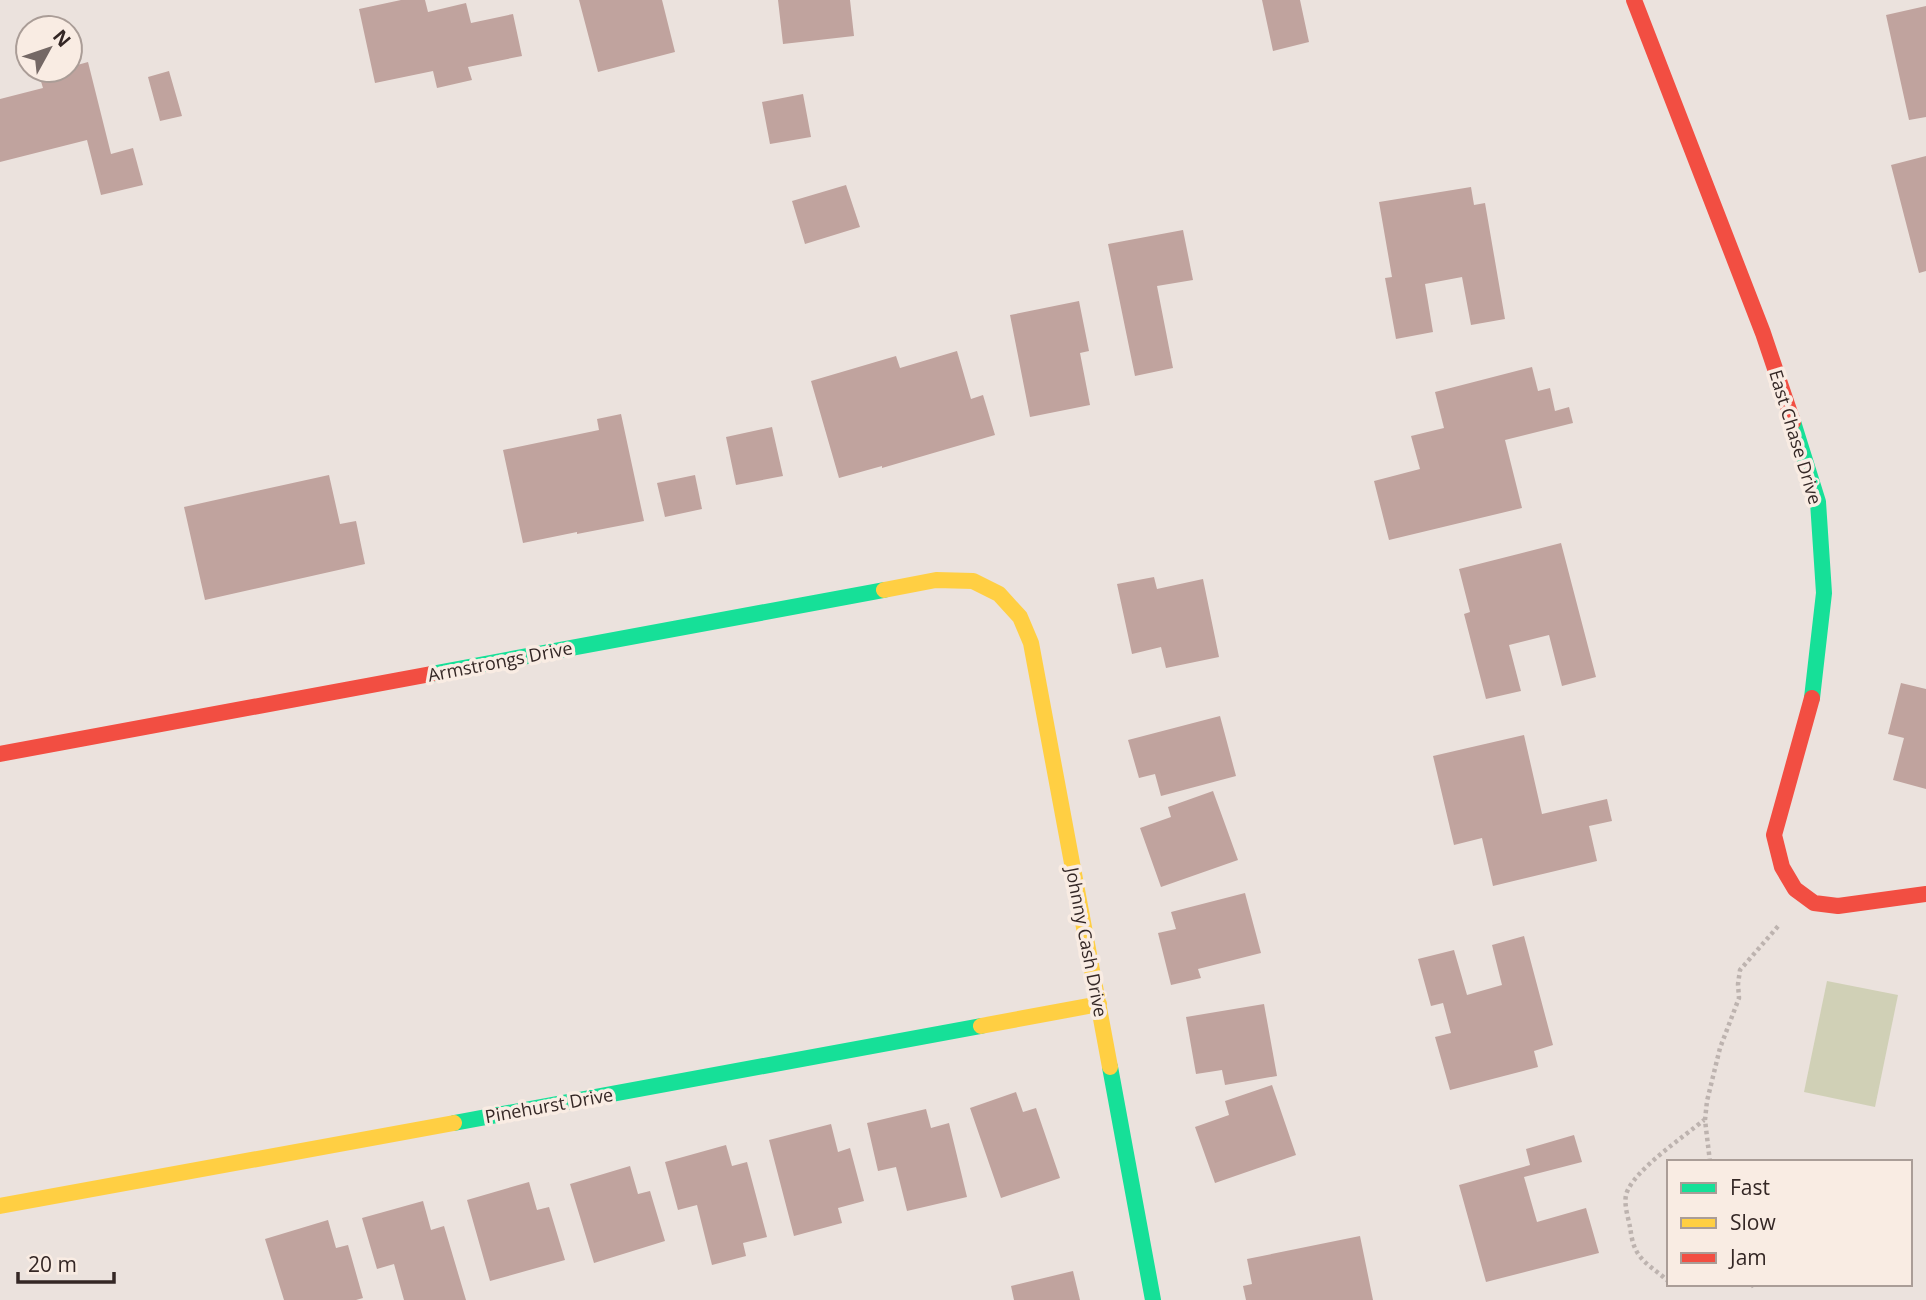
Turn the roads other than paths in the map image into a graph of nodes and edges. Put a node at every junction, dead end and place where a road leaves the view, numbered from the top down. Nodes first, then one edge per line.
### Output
1 (1634, 0) edge
2 (999, 594) joint
3 (0, 754) edge
4 (1926, 894) edge
5 (1099, 1004) junction
6 (0, 1206) edge
7 (1153, 1300) edge

1 - 4 street, East Chase Drive
2 - 3 street, Armstrongs Drive
2 - 5 street, Johnny Cash Drive
5 - 6 street, Pinehurst Drive
5 - 7 street, Johnny Cash Drive

